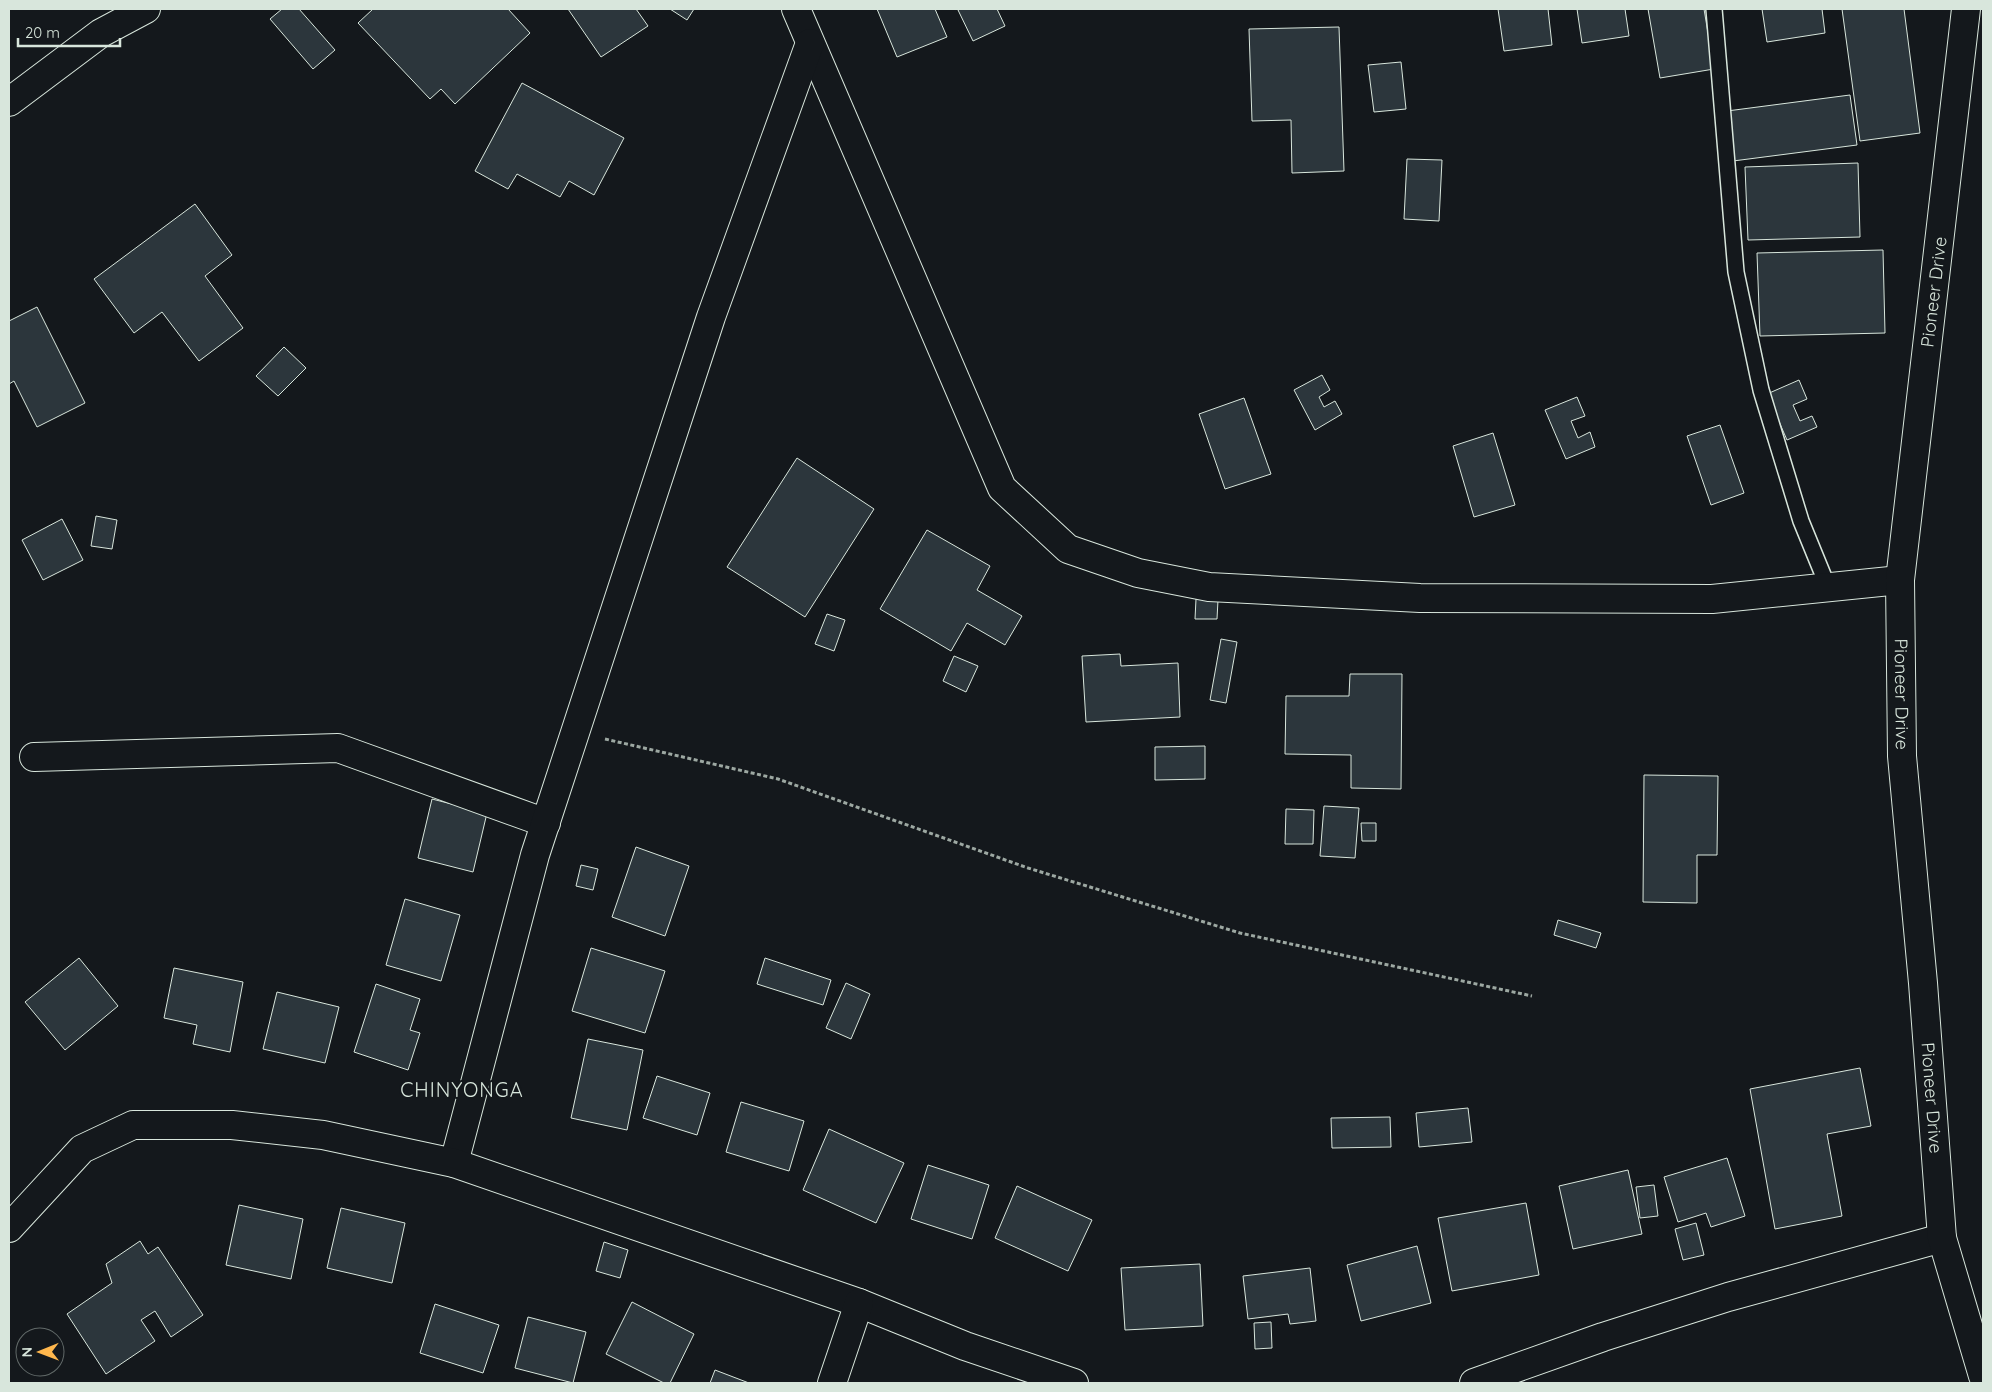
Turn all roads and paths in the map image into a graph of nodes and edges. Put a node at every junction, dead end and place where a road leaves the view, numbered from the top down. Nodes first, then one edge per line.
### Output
1 (146, 9) edge
2 (796, 9) edge
3 (1714, 9) edge
4 (1966, 9) edge
5 (810, 43) junction
6 (9, 102) edge
7 (1900, 580) junction
8 (1828, 587) junction
9 (575, 732) junction
10 (34, 757) dead end
11 (546, 823) junction
12 (1532, 996) dead end
13 (454, 1163) junction
14 (9, 1228) edge
15 (1942, 1238) junction
16 (858, 1303) junction
17 (1983, 1376) edge
18 (832, 1383) edge
19 (1074, 1383) edge
20 (1474, 1383) edge

1 - 6 street
2 - 5 street
3 - 8 lane
4 - 7 street, Pioneer Drive
5 - 8 street
5 - 9 street
7 - 8 street
7 - 15 street, Pioneer Drive
9 - 11 street
9 - 12 path
10 - 11 street
11 - 13 street
13 - 14 street
13 - 16 street
15 - 17 street, Pioneer Drive
15 - 20 street
16 - 18 street
16 - 19 street

